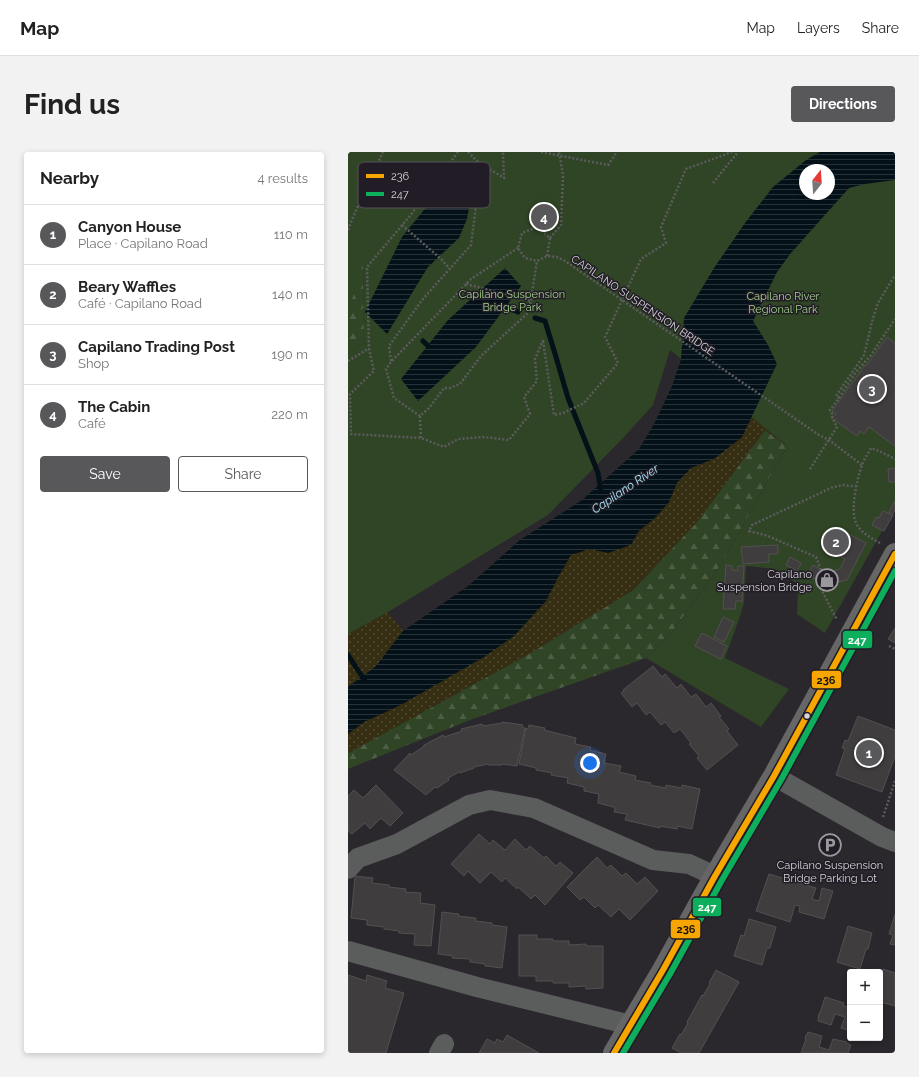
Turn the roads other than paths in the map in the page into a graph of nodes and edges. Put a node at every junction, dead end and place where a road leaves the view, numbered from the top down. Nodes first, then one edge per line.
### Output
1 (890, 556) edge
2 (774, 776) junction
3 (895, 842) edge
4 (348, 869) edge
5 (715, 876) junction
6 (348, 950) edge
7 (631, 1025) junction
8 (614, 1053) edge

1 - 2 main road
2 - 3 lane
2 - 5 main road
4 - 5 lane
5 - 7 main road
6 - 7 lane
7 - 8 main road

